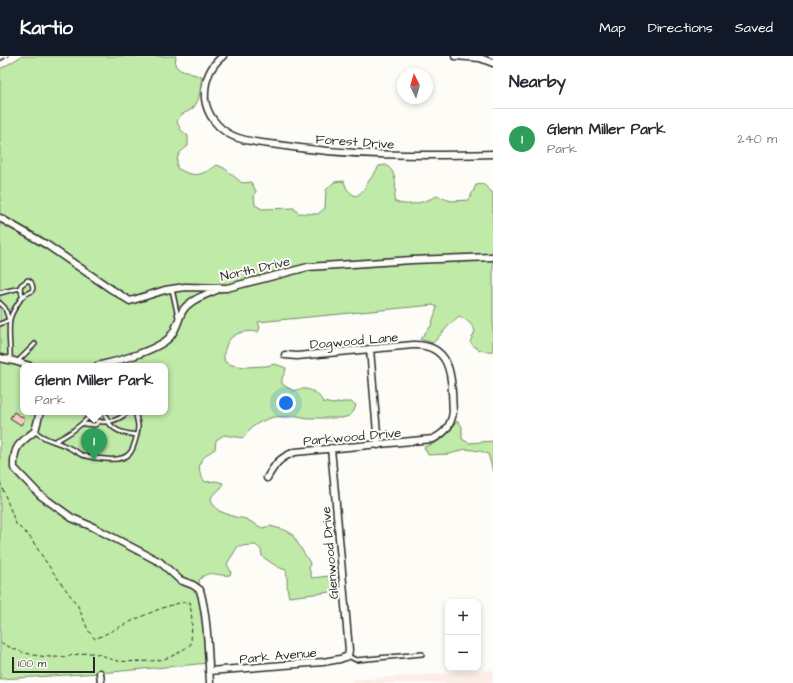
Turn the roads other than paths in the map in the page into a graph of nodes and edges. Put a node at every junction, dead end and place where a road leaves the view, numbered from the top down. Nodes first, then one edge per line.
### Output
1 (223, 56) edge
2 (455, 56) edge
3 (481, 57) edge
4 (493, 64) edge
5 (493, 154) edge
6 (0, 218) edge
7 (493, 257) edge
8 (20, 288) junction
9 (221, 288) junction
10 (172, 289) junction
11 (0, 294) edge
12 (23, 297) junction
13 (0, 303) edge
14 (9, 320) junction
15 (179, 321) junction
16 (0, 324) edge
17 (35, 344) dead end
18 (370, 349) junction
19 (285, 355) dead end
20 (0, 358) edge
21 (10, 360) junction
22 (17, 362) junction
23 (20, 363) edge
24 (120, 363) edge
25 (39, 415) edge
26 (106, 415) edge
27 (124, 415) edge
28 (136, 415) edge
29 (90, 416) joint
30 (101, 421) junction
31 (109, 422) junction
32 (84, 424) junction
33 (448, 428) joint
34 (36, 431) junction
35 (136, 435) junction
36 (55, 441) junction
37 (378, 445) junction
38 (332, 448) junction
39 (267, 478) dead end
40 (422, 654) dead end
41 (348, 656) junction
42 (209, 672) junction
43 (100, 673) dead end
44 (101, 683) edge
45 (210, 683) edge

1 - 5 street, Forest Drive
2 - 3 street
3 - 4 street
6 - 10 street, North Drive
7 - 9 street, North Drive
8 - 11 lane
8 - 12 lane
8 - 12 lane
9 - 10 street, North Drive
9 - 15 street
10 - 15 lane
12 - 14 lane
13 - 14 lane
14 - 16 lane
14 - 21 lane
15 - 24 street
17 - 22 lane
18 - 19 street, Dogwood Lane
18 - 33 street, Dogwood Lane
18 - 37 street
20 - 21 street
21 - 22 street
22 - 23 street
25 - 34 street
26 - 31 lane
27 - 31 lane
28 - 35 lane
29 - 30 lane
29 - 32 lane
30 - 31 lane
30 - 32 lane
31 - 35 lane
32 - 36 lane
33 - 37 street, Parkwood Drive
34 - 36 lane
34 - 42 street
35 - 36 lane
37 - 38 street, Parkwood Drive
38 - 39 street, Parkwood Drive
38 - 41 street, Glenwood Drive
40 - 41 lane
41 - 42 street, Park Avenue
42 - 45 street
43 - 44 street

